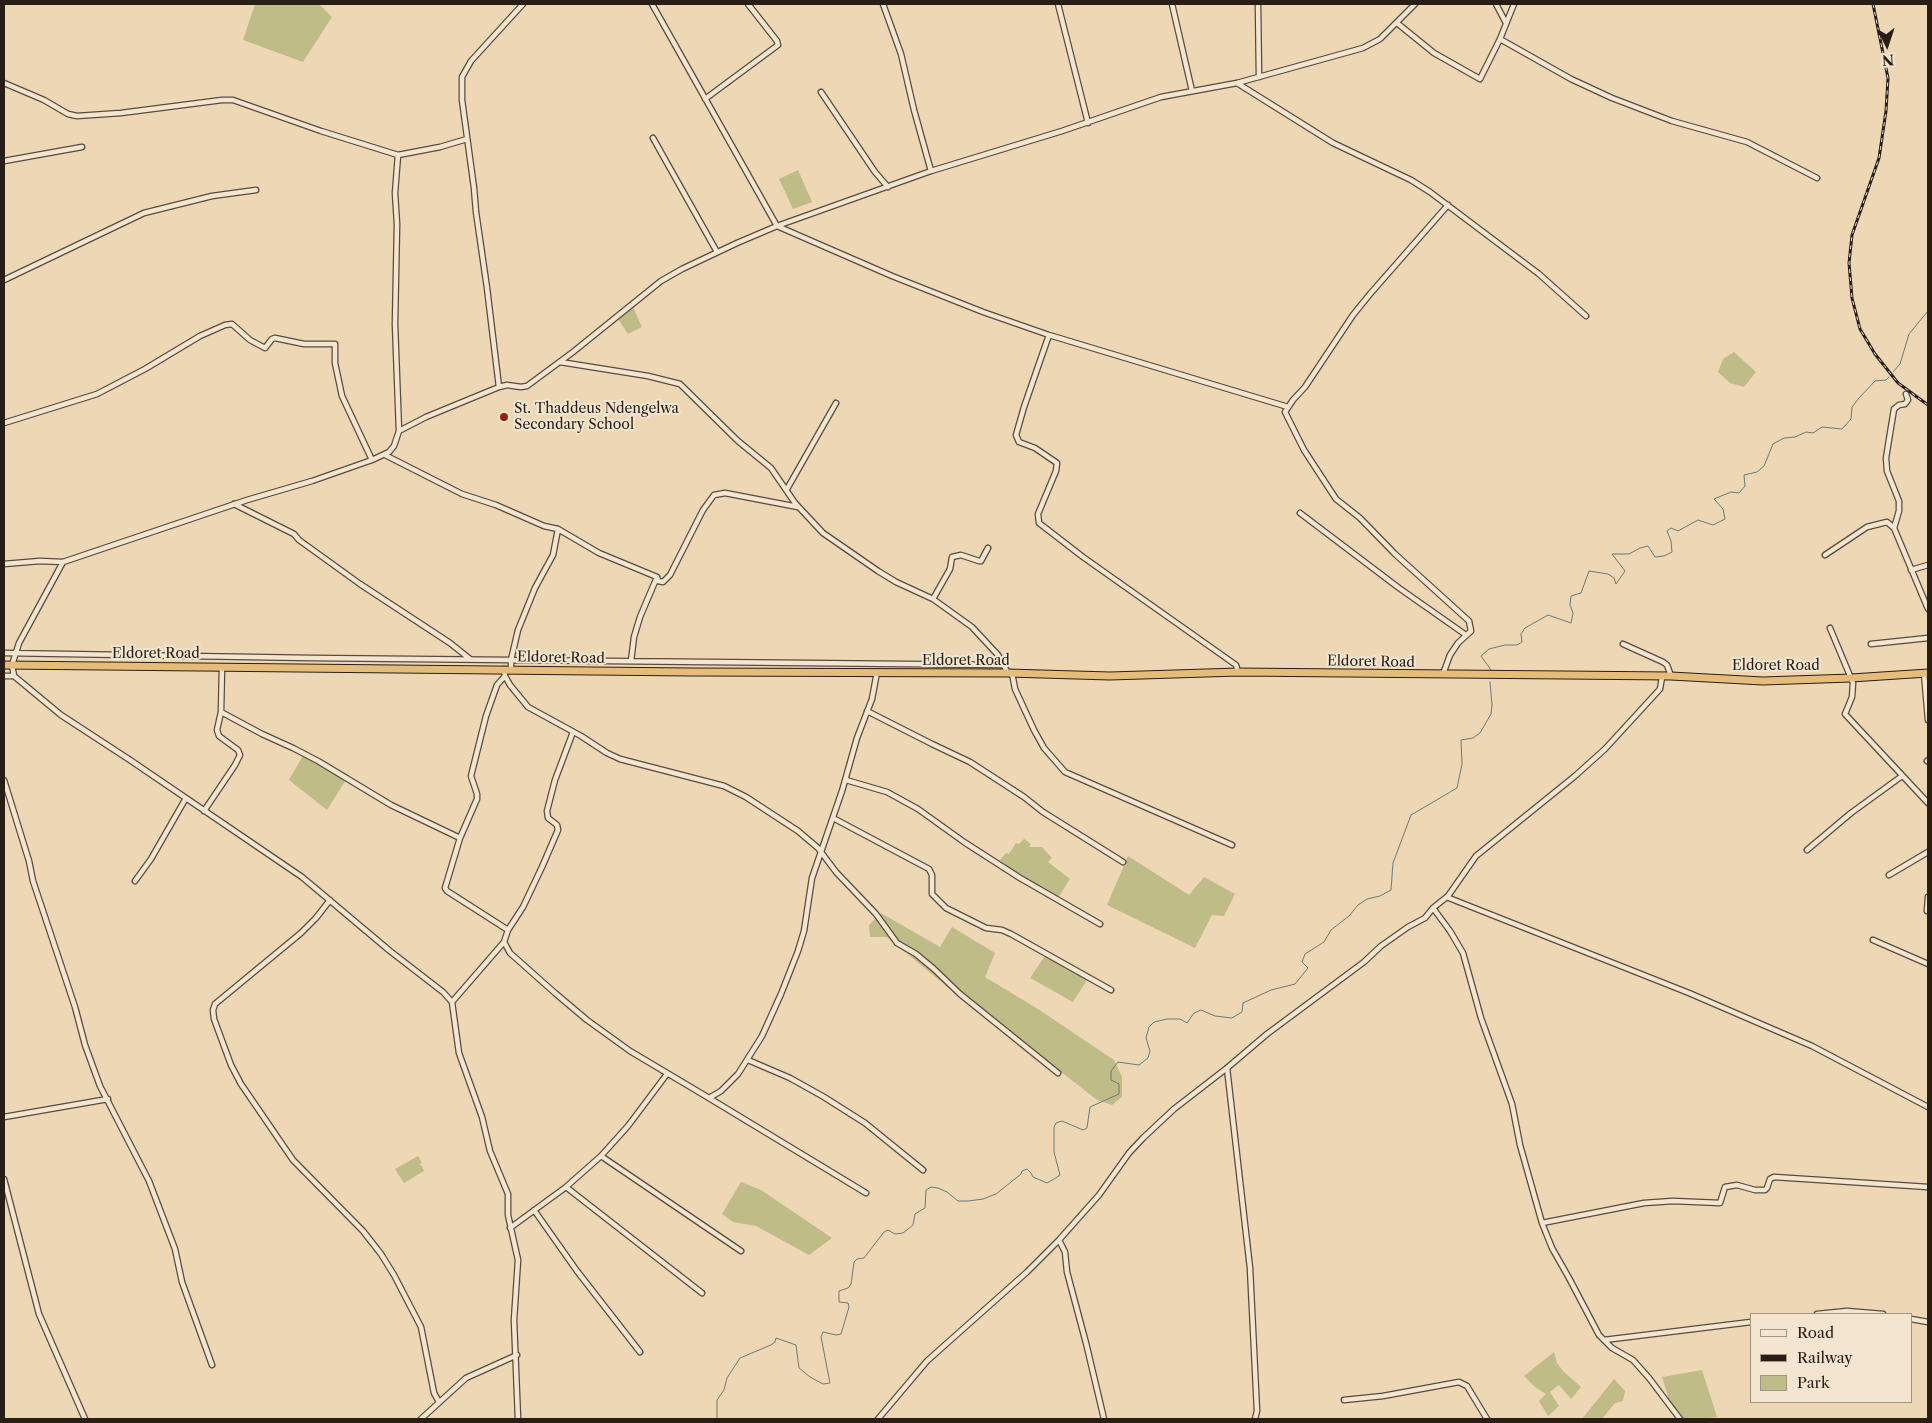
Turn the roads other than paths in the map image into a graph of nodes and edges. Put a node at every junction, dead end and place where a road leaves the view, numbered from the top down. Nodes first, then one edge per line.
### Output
1 (523, 4) edge
2 (652, 4) edge
3 (748, 4) edge
4 (883, 4) edge
5 (1058, 4) edge
6 (1172, 4) edge
7 (1258, 4) edge
8 (1415, 4) edge
9 (1496, 4) edge
10 (1514, 4) edge
11 (1397, 23) junction
12 (1506, 23) junction
13 (1500, 39) junction
14 (1259, 77) junction
15 (4, 83) edge
16 (1237, 83) junction
17 (1192, 91) junction
18 (821, 92) dead end
19 (705, 99) junction
20 (1088, 123) junction
21 (653, 138) dead end
22 (468, 139) junction
23 (82, 148) dead end
24 (398, 155) junction
25 (4, 160) edge
26 (931, 171) junction
27 (1817, 178) dead end
28 (888, 187) junction
29 (256, 190) dead end
30 (1448, 205) junction
31 (777, 226) junction
32 (717, 252) junction
33 (4, 280) edge
34 (1586, 316) dead end
35 (1049, 335) junction
36 (560, 362) junction
37 (499, 387) junction
38 (1906, 394) dead end
39 (836, 403) dead end
40 (1288, 407) junction
41 (4, 423) edge
42 (399, 431) junction
43 (386, 455) junction
44 (372, 460) junction
45 (786, 489) junction
46 (233, 504) junction
47 (800, 508) junction
48 (1300, 514) dead end
49 (1894, 528) junction
50 (558, 529) junction
51 (988, 548) dead end
52 (1825, 555) dead end
53 (63, 562) junction
54 (4, 564) edge
55 (1928, 565) edge
56 (1911, 570) junction
57 (656, 577) junction
58 (933, 599) junction
59 (1928, 605) edge
60 (1830, 628) dead end
61 (1466, 635) junction
62 (1928, 638) edge
63 (1623, 644) dead end
64 (1871, 644) dead end
65 (4, 653) edge
66 (15, 653) junction
67 (470, 659) junction
68 (511, 660) junction
69 (631, 662) junction
70 (4, 665) edge
71 (12, 665) junction
72 (1004, 665) junction
73 (222, 667) junction
74 (507, 672) junction
75 (877, 672) junction
76 (1238, 672) junction
77 (1010, 673) junction
78 (1926, 673) edge
79 (4, 676) edge
80 (14, 676) junction
81 (1442, 676) junction
82 (1671, 676) junction
83 (1662, 677) junction
84 (1851, 678) junction
85 (867, 711) junction
86 (221, 712) junction
87 (1928, 720) edge
88 (572, 732) junction
89 (1902, 776) junction
90 (4, 780) edge
91 (846, 780) junction
92 (186, 798) junction
93 (1928, 804) edge
94 (204, 811) junction
95 (833, 818) junction
96 (460, 838) junction
97 (1232, 845) dead end
98 (1807, 850) dead end
99 (821, 852) junction
100 (1928, 852) edge
101 (1123, 862) dead end
102 (1888, 875) dead end
103 (135, 881) dead end
104 (1448, 896) junction
105 (1928, 897) edge
106 (330, 900) junction
107 (1433, 908) junction
108 (1927, 911) dead end
109 (1100, 924) dead end
110 (508, 930) junction
111 (1873, 940) dead end
112 (504, 942) junction
113 (1928, 964) edge
114 (1111, 990) dead end
115 (452, 1002) junction
116 (748, 1060) junction
117 (1227, 1068) junction
118 (1058, 1073) dead end
119 (667, 1074) junction
120 (709, 1098) junction
121 (108, 1099) junction
122 (1928, 1107) edge
123 (4, 1117) edge
124 (601, 1156) junction
125 (923, 1170) dead end
126 (4, 1179) edge
127 (566, 1187) junction
128 (1928, 1187) edge
129 (866, 1193) dead end
130 (534, 1210) junction
131 (1542, 1223) junction
132 (510, 1228) junction
133 (1059, 1240) junction
134 (741, 1251) dead end
135 (702, 1293) dead end
136 (1828, 1313) edge
137 (1870, 1313) edge
138 (1912, 1319) edge
139 (1750, 1322) edge
140 (1928, 1322) edge
141 (1604, 1340) junction
142 (640, 1352) dead end
143 (517, 1355) junction
144 (212, 1365) dead end
145 (1344, 1400) dead end
146 (439, 1402) junction
147 (85, 1419) edge
148 (421, 1419) edge
149 (518, 1419) edge
150 (878, 1419) edge
151 (1104, 1419) edge
152 (1255, 1419) edge
153 (1487, 1419) edge
154 (1680, 1419) edge

1 - 22 street
2 - 19 street
3 - 19 street
4 - 26 street
5 - 20 street
6 - 17 street
7 - 14 street
8 - 11 street
9 - 12 street
10 - 12 street
11 - 13 street
11 - 14 street
12 - 13 street
13 - 27 street
14 - 16 street
15 - 24 street
16 - 17 street
16 - 30 street
17 - 20 street
18 - 28 street
19 - 31 street
20 - 26 street
21 - 32 street
22 - 24 street
22 - 37 street
23 - 25 street
24 - 42 street
26 - 28 street
28 - 31 street
29 - 33 street
30 - 34 street
30 - 40 street
31 - 32 street
31 - 35 street
32 - 36 street
35 - 40 street
35 - 76 street
36 - 37 street
36 - 45 street
37 - 42 street
38 - 49 street
39 - 45 street
40 - 61 street
41 - 44 street
42 - 43 street
43 - 44 street
43 - 50 street
44 - 46 street
45 - 47 street
46 - 53 street
46 - 67 street
47 - 57 street
47 - 58 street
48 - 61 street
49 - 52 street
49 - 56 street
50 - 57 street
50 - 68 street
51 - 58 street
53 - 54 street
53 - 66 street
55 - 56 street
56 - 59 street
57 - 69 street
58 - 72 street
60 - 84 street
61 - 81 street
62 - 64 street
63 - 82 street
65 - 66 street
66 - 67 street
66 - 71 street
67 - 68 street
68 - 69 street
68 - 74 street
69 - 72 street
70 - 71 highway, Eldoret Road
71 - 73 highway, Eldoret Road
71 - 80 street
72 - 77 street
73 - 74 highway, Eldoret Road
73 - 86 street
74 - 75 highway, Eldoret Road
74 - 88 street
74 - 96 street
75 - 77 highway, Eldoret Road
75 - 85 street
76 - 77 highway, Eldoret Road
76 - 81 highway, Eldoret Road
77 - 97 street
78 - 84 highway, Eldoret Road
78 - 87 street
79 - 80 street
80 - 92 street
81 - 83 highway, Eldoret Road
82 - 83 highway, Eldoret Road
82 - 84 highway, Eldoret Road
83 - 104 street
84 - 89 street
85 - 91 street
85 - 101 street
86 - 94 street
86 - 96 street
88 - 99 street
88 - 110 street
89 - 93 street
89 - 98 street
90 - 121 street
91 - 95 street
91 - 109 street
92 - 94 street
92 - 103 street
94 - 106 street
95 - 99 street
95 - 114 street
96 - 110 street
99 - 116 street
99 - 118 street
100 - 102 street
104 - 107 street
104 - 122 street
105 - 108 street
106 - 115 street
106 - 146 street
107 - 117 street
107 - 131 street
110 - 112 street
111 - 113 street
112 - 115 street
112 - 119 street
115 - 132 street
116 - 120 street
116 - 125 street
117 - 133 street
117 - 152 street
119 - 120 street
119 - 124 street
120 - 129 street
121 - 123 street
121 - 144 street
124 - 127 street
124 - 134 street
126 - 147 street
127 - 130 street
127 - 135 street
128 - 131 street
130 - 132 street
130 - 142 street
131 - 141 street
132 - 143 street
133 - 150 street
133 - 151 street
136 - 137 street
138 - 140 street
139 - 141 street
141 - 154 street
143 - 146 street
143 - 149 street
145 - 153 street
146 - 148 street

